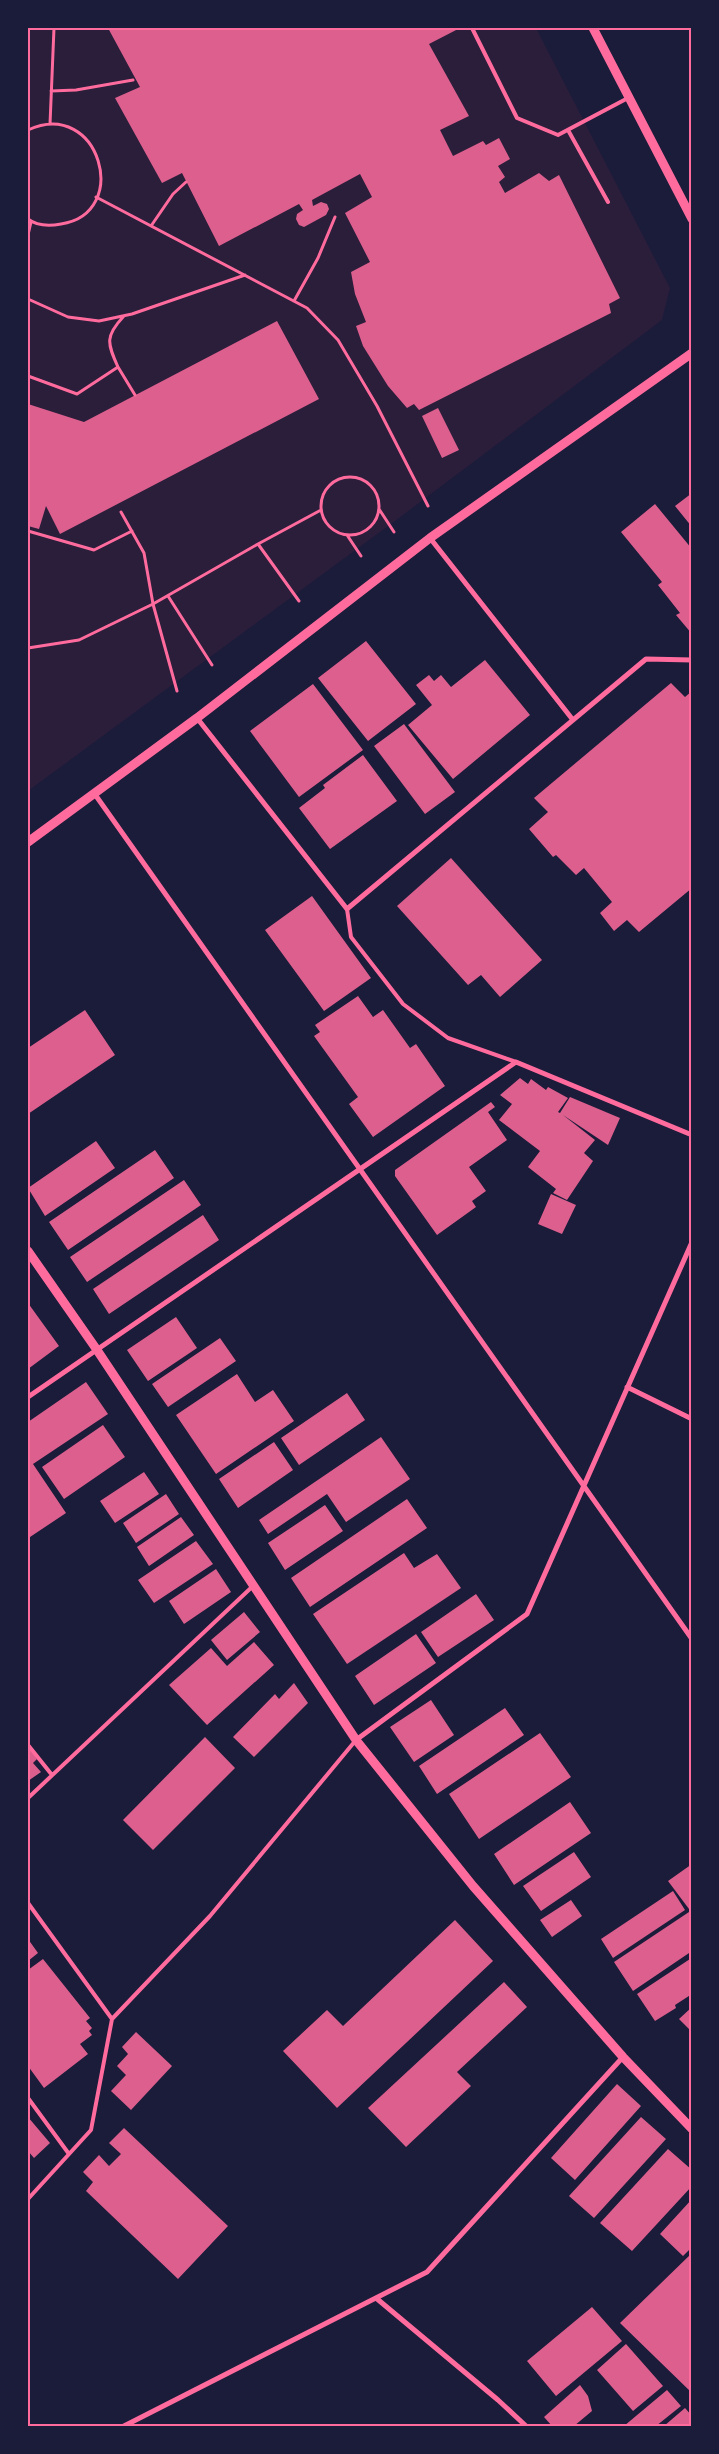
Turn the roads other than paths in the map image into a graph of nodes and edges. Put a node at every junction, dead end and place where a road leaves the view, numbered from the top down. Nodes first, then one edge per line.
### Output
1 (472, 28) edge
2 (593, 28) edge
3 (629, 98) junction
4 (568, 130) junction
5 (608, 202) dead end
6 (692, 219) edge
7 (692, 353) edge
8 (430, 538) junction
9 (692, 660) edge
10 (197, 718) junction
11 (573, 720) junction
12 (94, 793) junction
13 (28, 842) edge
14 (348, 909) junction
15 (516, 1062) junction
16 (692, 1135) edge
17 (359, 1170) junction
18 (692, 1242) edge
19 (28, 1251) edge
20 (97, 1350) junction
21 (627, 1387) junction
22 (28, 1397) edge
23 (692, 1419) edge
24 (585, 1485) junction
25 (252, 1586) junction
26 (692, 1639) edge
27 (356, 1740) junction
28 (28, 1745) edge
29 (52, 1775) junction
30 (28, 1798) edge
31 (28, 1903) edge
32 (112, 2019) junction
33 (623, 2057) junction
34 (28, 2098) edge
35 (692, 2129) edge
36 (70, 2154) junction
37 (28, 2199) edge
38 (376, 2298) junction
39 (124, 2426) edge
40 (526, 2426) edge

1 - 4 lane
2 - 3 street
3 - 4 lane
3 - 6 street
4 - 5 lane
7 - 8 street
8 - 10 street
8 - 11 street
9 - 11 street
10 - 12 street
10 - 14 street
11 - 14 street
12 - 13 street
12 - 17 street
14 - 15 lane
15 - 16 street
15 - 17 street
17 - 20 street
17 - 24 street
18 - 21 street
19 - 20 street
20 - 22 street
20 - 25 street
21 - 23 street
21 - 24 street
24 - 26 street
24 - 27 street
25 - 27 street
25 - 29 lane
27 - 32 lane
27 - 33 street
28 - 29 lane
29 - 30 lane
31 - 32 lane
32 - 36 lane
33 - 35 street
33 - 38 street
34 - 36 lane
36 - 37 lane
38 - 39 street
38 - 40 street

